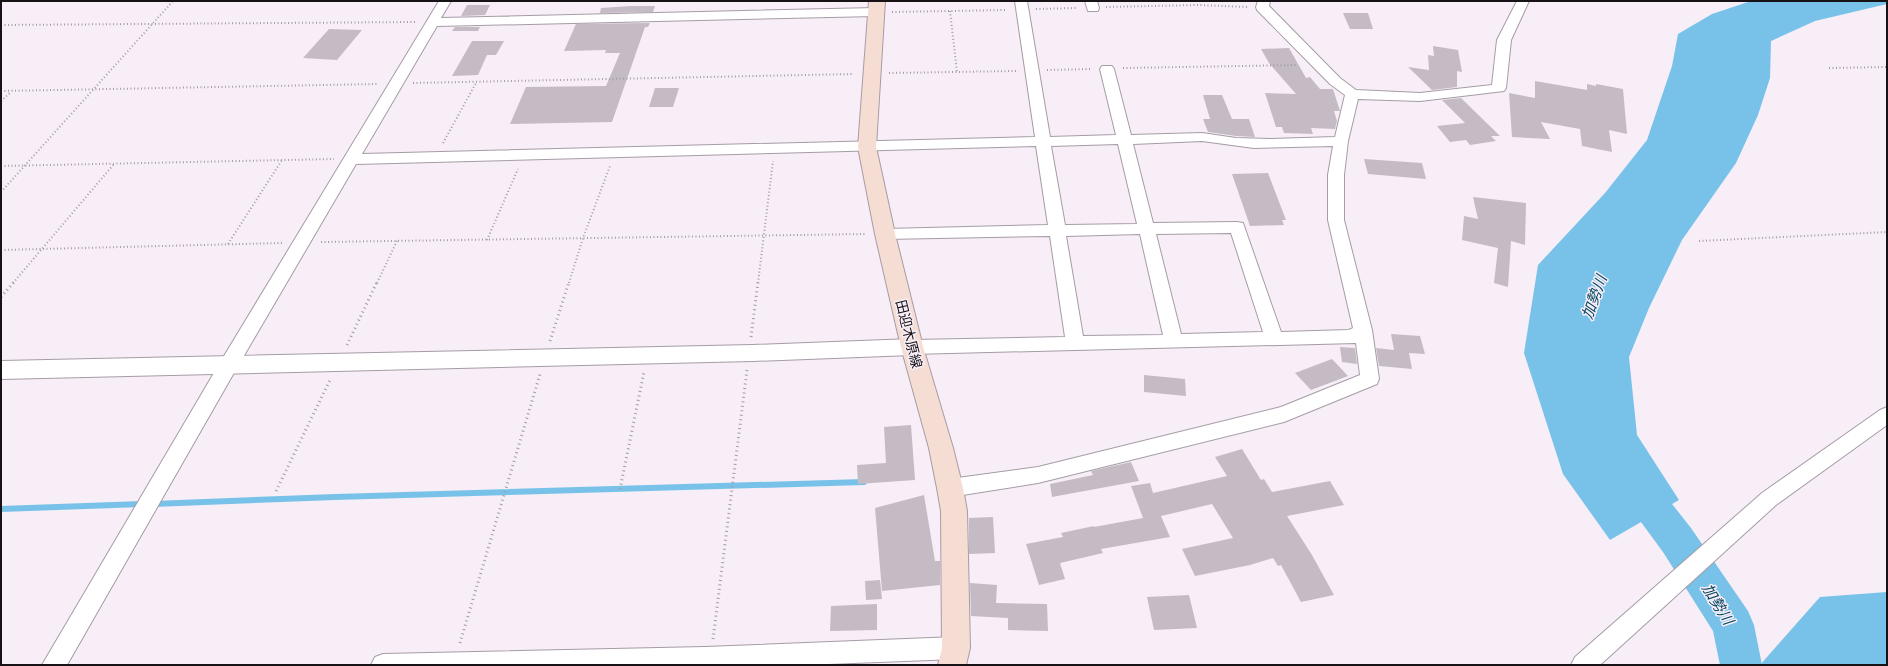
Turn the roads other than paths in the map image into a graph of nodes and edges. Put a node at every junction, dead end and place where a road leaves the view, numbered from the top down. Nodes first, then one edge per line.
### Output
1 (445, 1) edge
2 (722, 1) edge
3 (795, 1) edge
4 (1523, 1) edge
5 (1263, 4) edge
6 (1021, 5) edge
7 (876, 7) edge
8 (793, 14) junction
9 (720, 16) junction
10 (432, 22) junction
11 (1107, 69) road end
12 (1352, 94) junction
13 (1125, 140) junction
14 (1043, 142) junction
15 (1341, 142) junction
16 (867, 147) junction
17 (350, 159) junction
18 (1146, 229) junction
19 (1056, 230) junction
20 (885, 234) junction
21 (1363, 330) junction
22 (1274, 339) junction
23 (1174, 341) junction
24 (1075, 343) junction
25 (912, 347) junction
26 (228, 366) junction
27 (1, 370) edge
28 (1887, 415) edge
29 (950, 488) junction
30 (954, 657) edge
31 (54, 665) edge
32 (383, 665) edge
33 (1584, 665) edge

1 - 10 street
2 - 9 street
3 - 8 street
4 - 12 street
5 - 12 street
6 - 14 street
7 - 8 street
7 - 16 main road, 田迎木原線
8 - 9 street
9 - 10 street
10 - 17 street
11 - 13 street
12 - 15 street
13 - 14 street
13 - 15 street
13 - 18 street
14 - 16 street
14 - 19 street
15 - 21 street
16 - 17 street
16 - 20 main road, 田迎木原線
17 - 26 street
18 - 19 street
18 - 22 street
18 - 23 street
19 - 20 street
19 - 24 street
20 - 25 main road, 田迎木原線
21 - 22 street
21 - 29 street
22 - 23 street
23 - 24 street
24 - 25 street
25 - 26 street
25 - 29 main road, 田迎木原線
26 - 27 street
26 - 31 street
28 - 33 street
29 - 30 main road, 田迎木原線
30 - 32 street

